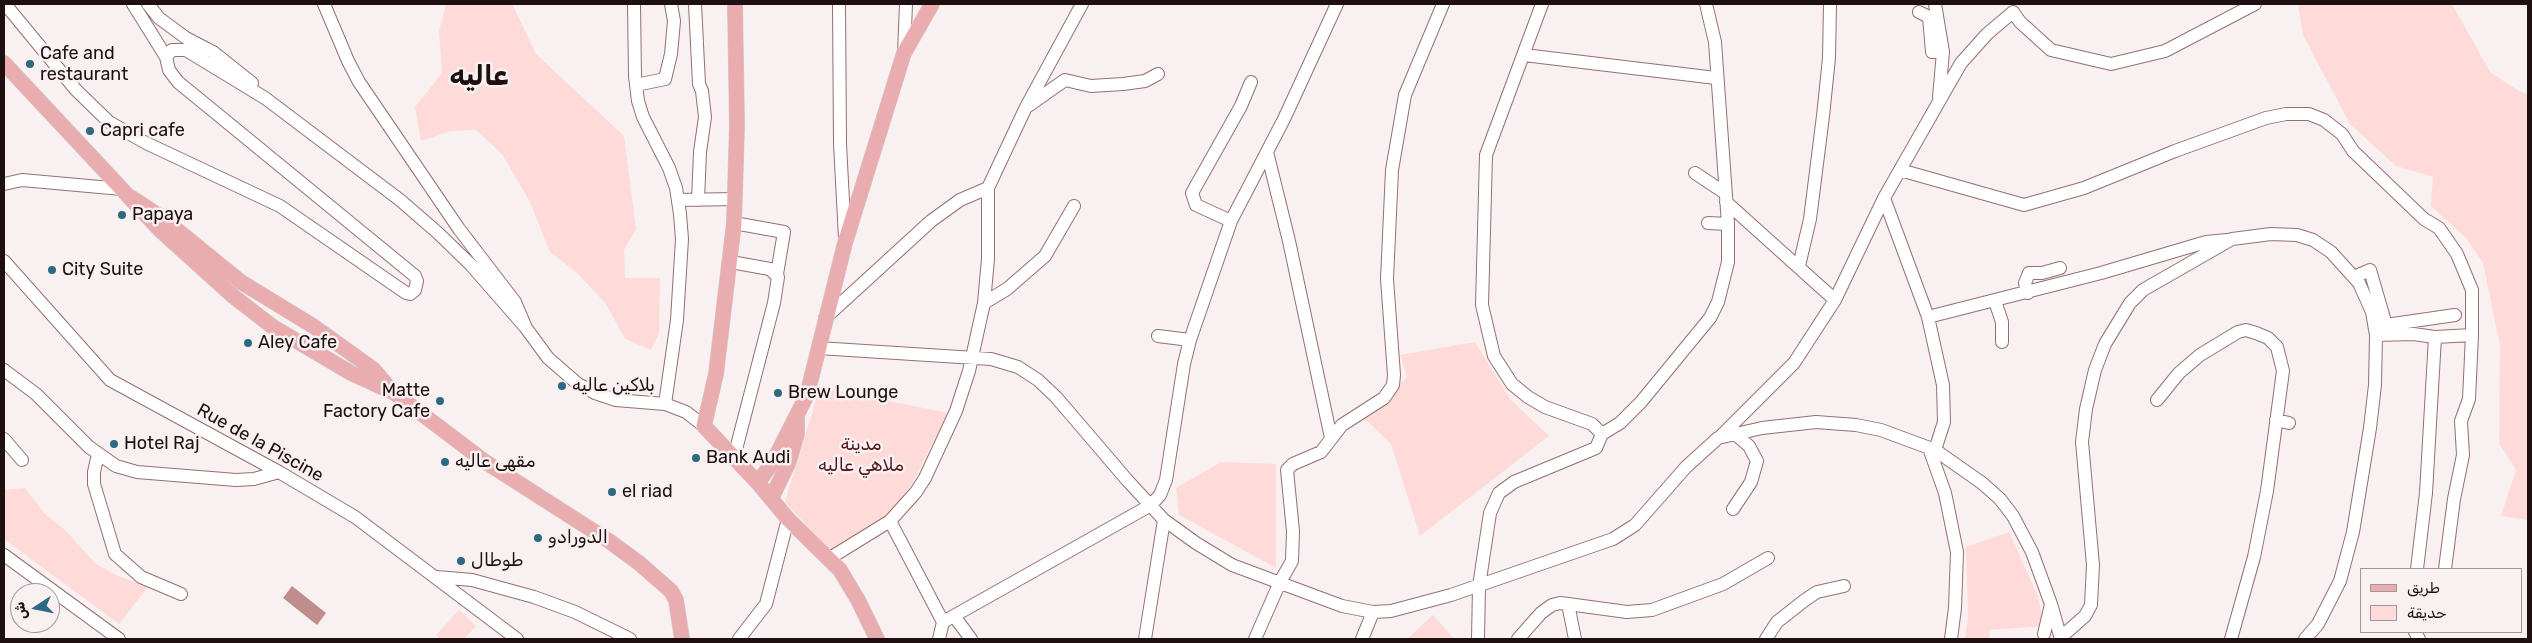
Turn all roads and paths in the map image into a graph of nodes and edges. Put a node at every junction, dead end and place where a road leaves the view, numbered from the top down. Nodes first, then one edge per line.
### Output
1 (5, 4) edge
2 (133, 4) edge
3 (148, 4) edge
4 (324, 4) edge
5 (634, 4) edge
6 (672, 4) edge
7 (695, 4) edge
8 (735, 4) edge
9 (839, 4) edge
10 (906, 4) edge
11 (932, 4) edge
12 (939, 4) edge
13 (1082, 4) edge
14 (1337, 4) edge
15 (1443, 4) edge
16 (1542, 4) edge
17 (1706, 4) edge
18 (1830, 4) edge
19 (1935, 4) edge
20 (2255, 4) edge
21 (2016, 8) edge
22 (1919, 12) dead end
23 (923, 22) junction
24 (1943, 52) junction
25 (904, 53) junction
26 (1524, 55) junction
27 (166, 57) junction
28 (4, 63) edge
29 (1158, 74) dead end
30 (1716, 78) junction
31 (1251, 82) dead end
32 (636, 84) junction
33 (265, 98) junction
34 (1939, 104) junction
35 (1026, 107) junction
36 (1267, 152) junction
37 (1900, 170) junction
38 (1695, 173) dead end
39 (4, 184) edge
40 (988, 188) junction
41 (127, 193) junction
42 (1726, 198) junction
43 (1884, 198) junction
44 (678, 200) junction
45 (698, 200) junction
46 (735, 200) junction
47 (1074, 206) dead end
48 (1231, 221) junction
49 (734, 223) junction
50 (1708, 224) dead end
51 (1728, 224) junction
52 (2232, 239) junction
53 (845, 243) junction
54 (4, 261) edge
55 (731, 262) junction
56 (1799, 266) junction
57 (2060, 268) dead end
58 (777, 274) junction
59 (2354, 277) junction
60 (2028, 293) junction
61 (1835, 300) junction
62 (1995, 301) junction
63 (984, 303) junction
64 (2455, 315) dead end
65 (1928, 317) junction
66 (825, 318) junction
67 (313, 326) junction
68 (526, 328) junction
69 (2376, 335) junction
70 (2472, 335) junction
71 (1158, 336) dead end
72 (2435, 337) junction
73 (1190, 340) junction
74 (2002, 342) dead end
75 (303, 344) junction
76 (818, 348) junction
77 (972, 358) junction
78 (4, 370) edge
79 (393, 392) junction
80 (2157, 400) dead end
81 (664, 404) junction
82 (704, 426) junction
83 (1734, 433) junction
84 (1602, 434) junction
85 (1331, 438) junction
86 (1718, 438) junction
87 (4, 440) edge
88 (1932, 449) junction
89 (98, 454) junction
90 (734, 457) junction
91 (22, 460) dead end
92 (780, 465) junction
93 (279, 472) junction
94 (758, 483) junction
95 (770, 499) junction
96 (1151, 505) junction
97 (1733, 509) dead end
98 (788, 519) junction
99 (1164, 520) junction
100 (890, 521) junction
101 (4, 555) edge
102 (830, 558) junction
103 (1768, 558) dead end
104 (2417, 568) edge
105 (2445, 568) edge
106 (437, 577) junction
107 (1280, 582) junction
108 (1479, 586) junction
109 (1844, 586) dead end
110 (181, 594) dead end
111 (1568, 604) junction
112 (2051, 604) junction
113 (1373, 612) junction
114 (948, 619) junction
115 (2044, 634) dead end
116 (119, 639) edge
117 (517, 639) edge
118 (630, 639) edge
119 (682, 639) edge
120 (739, 639) edge
121 (877, 639) edge
122 (939, 639) edge
123 (971, 639) edge
124 (1145, 639) edge
125 (1255, 639) edge
126 (1362, 639) edge
127 (1478, 639) edge
128 (1518, 639) edge
129 (1576, 639) edge
130 (1766, 639) edge
131 (1951, 639) edge
132 (2060, 639) edge
133 (2231, 639) edge
134 (2305, 639) edge

1 - 27 street
2 - 27 street
3 - 33 street
4 - 68 street
5 - 32 street
6 - 32 street
7 - 45 street
8 - 46 main road
9 - 53 street
10 - 25 street
11 - 23 main road
12 - 23 street
13 - 35 street
14 - 36 street
15 - 85 street
16 - 26 street
17 - 30 street
18 - 56 street
19 - 24 street
20 - 21 street
21 - 34 street
22 - 24 street
23 - 25 main road
24 - 34 street
25 - 53 main road
26 - 30 street
26 - 84 street
27 - 33 street
28 - 41 main road
29 - 35 street
30 - 42 street
31 - 48 street
32 - 44 street
33 - 68 street
34 - 37 street
35 - 40 street
36 - 48 street
36 - 85 street
37 - 43 street
37 - 70 street
38 - 42 street
39 - 41 street
40 - 63 street
40 - 66 street
41 - 67 main road
41 - 75 main road
42 - 51 street
42 - 56 street
43 - 61 street
43 - 65 street
44 - 45 street
44 - 81 street
45 - 46 street
46 - 49 main road
47 - 63 street
48 - 73 street
49 - 55 main road
49 - 58 street
50 - 51 street
51 - 84 street
52 - 59 street
52 - 60 street
52 - 132 street
53 - 66 main road
54 - 93 street, Rue de la Piscine
55 - 58 street
55 - 82 main road
56 - 61 street
57 - 60 street
58 - 90 street
59 - 64 street
59 - 69 street
60 - 62 street
61 - 86 street
62 - 65 street
62 - 74 street
63 - 77 street
65 - 88 street
66 - 76 main road
67 - 75 main road
67 - 79 main road
68 - 81 street
69 - 72 street
69 - 134 street
70 - 72 street
70 - 105 street
71 - 73 street
72 - 104 street
73 - 96 street
75 - 79 main road
76 - 77 street
76 - 92 main road
77 - 96 street
77 - 100 street
78 - 89 street
79 - 119 main road
80 - 133 street
81 - 82 street
82 - 90 main road
83 - 86 street
83 - 88 street
83 - 97 street
84 - 108 street
85 - 107 street
86 - 108 street
87 - 91 street
88 - 112 street
88 - 131 street
89 - 93 street
89 - 110 street
90 - 94 main road
92 - 94 main road
92 - 95 main road
93 - 106 street, Rue de la Piscine
94 - 95 main road
95 - 98 main road
96 - 99 street
96 - 114 street
98 - 102 main road
98 - 120 street
99 - 107 street
99 - 124 street
100 - 102 street
100 - 114 street
101 - 116 street
102 - 121 main road
103 - 111 street
106 - 117 street, Rue de la Piscine
106 - 118 street
107 - 113 street
107 - 125 street
108 - 113 street
108 - 127 street
109 - 130 street
111 - 128 street
111 - 129 street
112 - 115 street
112 - 132 street
113 - 126 street
114 - 122 street
114 - 123 street

